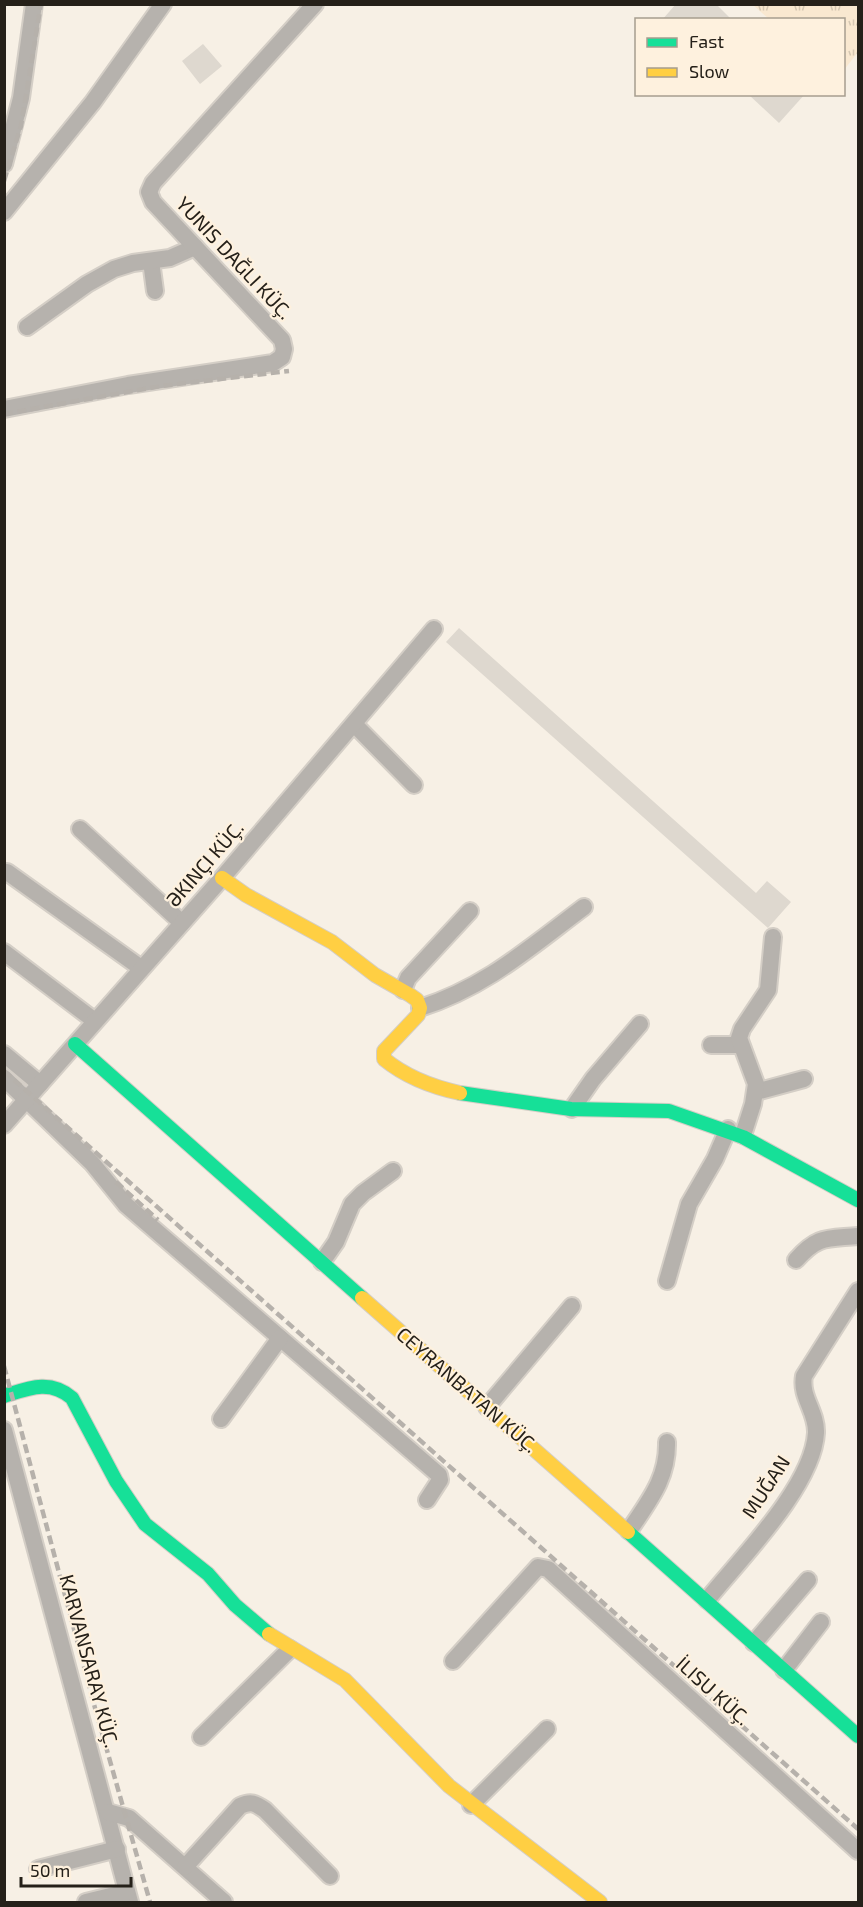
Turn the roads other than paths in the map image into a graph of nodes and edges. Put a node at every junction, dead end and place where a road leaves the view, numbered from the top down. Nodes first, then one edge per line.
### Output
1 (34, 4) edge
2 (163, 4) edge
3 (315, 4) edge
4 (4, 164) edge
5 (4, 212) edge
6 (195, 247) junction
7 (151, 261) junction
8 (155, 291) dead end
9 (27, 327) dead end
10 (4, 409) edge
11 (434, 629) dead end
12 (354, 724) junction
13 (414, 785) dead end
14 (80, 829) dead end
15 (7, 872) dead end
16 (222, 878) junction
17 (584, 907) dead end
18 (470, 911) dead end
19 (182, 922) junction
20 (773, 937) dead end
21 (4, 952) edge
22 (141, 968) junction
23 (403, 990) junction
24 (420, 1008) junction
25 (96, 1021) junction
26 (640, 1024) dead end
27 (75, 1044) junction
28 (711, 1045) dead end
29 (740, 1045) junction
30 (4, 1054) edge
31 (4, 1078) edge
32 (804, 1078) dead end
33 (40, 1084) junction
34 (756, 1092) junction
35 (27, 1099) junction
36 (572, 1109) junction
37 (4, 1125) edge
38 (735, 1132) junction
39 (393, 1171) dead end
40 (858, 1200) edge
41 (858, 1236) edge
42 (796, 1260) dead end
43 (322, 1262) junction
44 (667, 1281) dead end
45 (858, 1291) edge
46 (572, 1306) dead end
47 (280, 1338) junction
48 (4, 1396) edge
49 (487, 1407) junction
50 (221, 1419) dead end
51 (4, 1430) edge
52 (667, 1442) dead end
53 (427, 1500) dead end
54 (629, 1532) junction
55 (808, 1580) dead end
56 (706, 1599) junction
57 (821, 1622) dead end
58 (754, 1643) junction
59 (290, 1649) junction
60 (453, 1661) dead end
61 (784, 1670) junction
62 (547, 1729) dead end
63 (858, 1736) edge
64 (201, 1737) dead end
65 (471, 1805) junction
66 (108, 1812) junction
67 (117, 1849) junction
68 (858, 1851) edge
69 (184, 1867) junction
70 (38, 1869) dead end
71 (330, 1876) dead end
72 (129, 1897) edge
73 (86, 1902) edge
74 (225, 1902) edge
75 (600, 1902) edge

1 - 4 street
2 - 5 street
3 - 6 street
6 - 7 street
6 - 10 street
7 - 8 street
7 - 9 street
11 - 12 street, ƏKINÇI KÜÇ.
12 - 13 street
12 - 16 street, ƏKINÇI KÜÇ.
14 - 19 street
15 - 22 street
16 - 19 street, ƏKINÇI KÜÇ.
16 - 23 street
17 - 24 street
18 - 23 street
19 - 22 street, ƏKINÇI KÜÇ.
20 - 29 street
21 - 25 street
22 - 25 street, ƏKINÇI KÜÇ.
23 - 24 street
24 - 36 street
25 - 27 street, ƏKINÇI KÜÇ.
26 - 36 street
27 - 33 street, ƏKINÇI KÜÇ.
27 - 43 street, CEYRANBATAN KÜÇ.
28 - 29 street
29 - 34 street
30 - 33 street
31 - 35 street
32 - 34 street
33 - 35 street, ƏKINÇI KÜÇ.
34 - 38 street
35 - 37 street, ƏKINÇI KÜÇ.
35 - 47 street
36 - 38 street
38 - 40 street
38 - 44 street
39 - 43 street
41 - 42 street
43 - 49 street, CEYRANBATAN KÜÇ.
45 - 56 street, MUĞAN
46 - 49 street
47 - 50 street
47 - 53 street
48 - 59 street
49 - 54 street, CEYRANBATAN KÜÇ.
51 - 66 street, KARVANSARAY KÜÇ.
52 - 54 street
54 - 56 street, CEYRANBATAN KÜÇ.
55 - 58 street
56 - 58 street, CEYRANBATAN KÜÇ.
57 - 61 street
58 - 61 street, CEYRANBATAN KÜÇ.
59 - 64 street
59 - 65 street
60 - 68 street, İLISU KÜÇ.
61 - 63 street, CEYRANBATAN KÜÇ.
62 - 65 street
65 - 75 street
66 - 67 street, KARVANSARAY KÜÇ.
66 - 69 street
67 - 70 street
67 - 72 street, KARVANSARAY KÜÇ.
69 - 71 street
69 - 74 street
72 - 73 street

